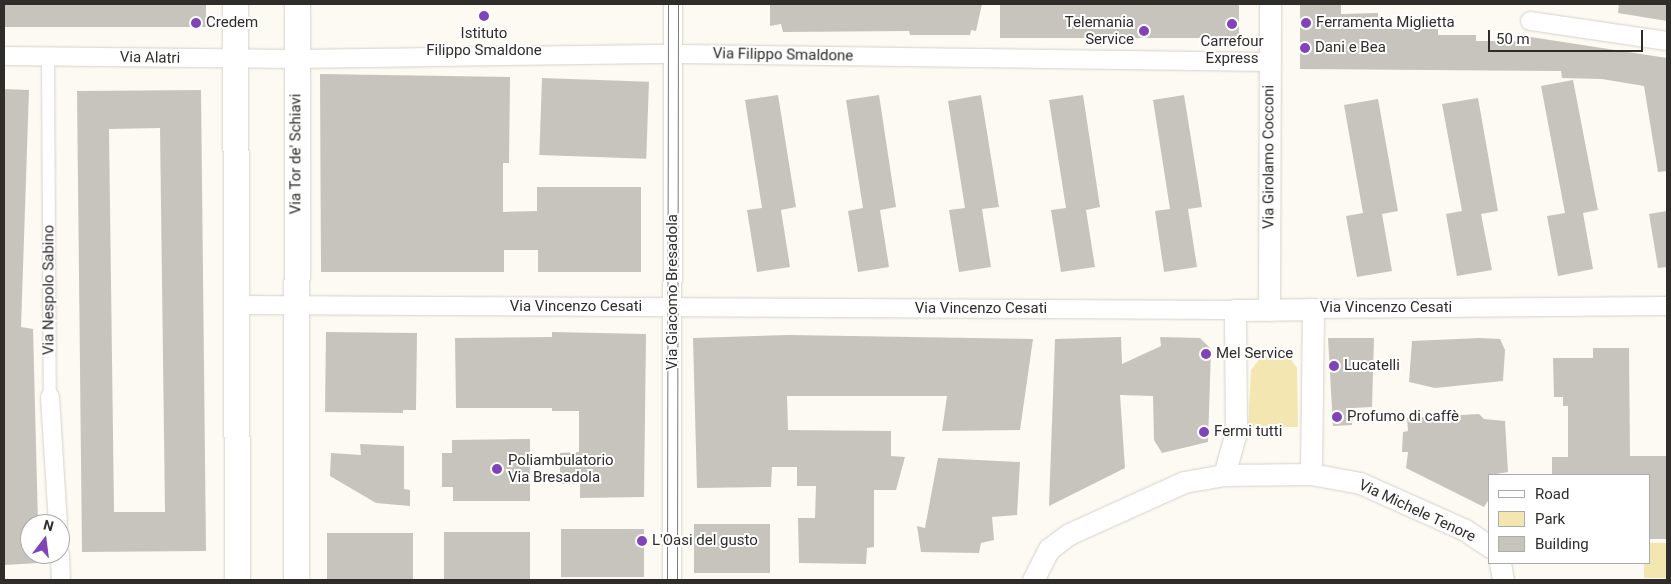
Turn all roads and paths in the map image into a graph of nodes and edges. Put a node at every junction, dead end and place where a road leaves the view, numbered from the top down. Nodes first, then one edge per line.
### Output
1 (235, 4) edge
2 (298, 4) edge
3 (673, 4) edge
4 (1270, 4) edge
5 (1530, 21) dead end
6 (1667, 41) edge
7 (673, 54) junction
8 (4, 56) edge
9 (48, 57) junction
10 (236, 59) junction
11 (297, 59) junction
12 (1269, 62) junction
13 (238, 304) junction
14 (296, 305) junction
15 (1667, 306) edge
16 (672, 307) junction
17 (1313, 309) junction
18 (1235, 310) junction
19 (1269, 310) junction
20 (50, 397) joint
21 (1311, 474) junction
22 (1224, 475) junction
23 (57, 514) edge
24 (1488, 546) edge
25 (60, 564) edge
26 (1500, 564) edge
27 (61, 580) edge
28 (237, 580) edge
29 (296, 580) edge
30 (672, 580) edge
31 (1033, 580) edge
32 (1503, 580) edge

1 - 10 main road
2 - 11 main road, Via Tor de' Schiavi
3 - 7 street, Via Giacomo Bresadola
4 - 12 street, Via Girolamo Cocconi
5 - 6 street
7 - 11 street, Via Filippo Smaldone
7 - 12 street, Via Filippo Smaldone
7 - 16 street, Via Giacomo Bresadola
8 - 9 street, Via Alatri
9 - 10 street, Via Alatri
9 - 20 street, Via Nespolo Sabino
10 - 11 street, Via Alatri
10 - 13 main road
11 - 14 main road, Via Tor de' Schiavi
12 - 19 street, Via Girolamo Cocconi
13 - 14 street
13 - 28 main road
14 - 16 street, Via Vincenzo Cesati
14 - 29 main road, Via Tor de' Schiavi
15 - 17 street, Via Vincenzo Cesati
16 - 18 street, Via Vincenzo Cesati
16 - 30 street, Via Giacomo Bresadola
17 - 19 street, Via Vincenzo Cesati
17 - 21 street
18 - 19 street, Via Vincenzo Cesati
18 - 22 street
20 - 23 street, Via Nespolo Sabino
21 - 22 street, Via Michele Tenore
21 - 24 street, Via Michele Tenore
22 - 31 street, Via Michele Tenore
25 - 27 street
26 - 32 street

